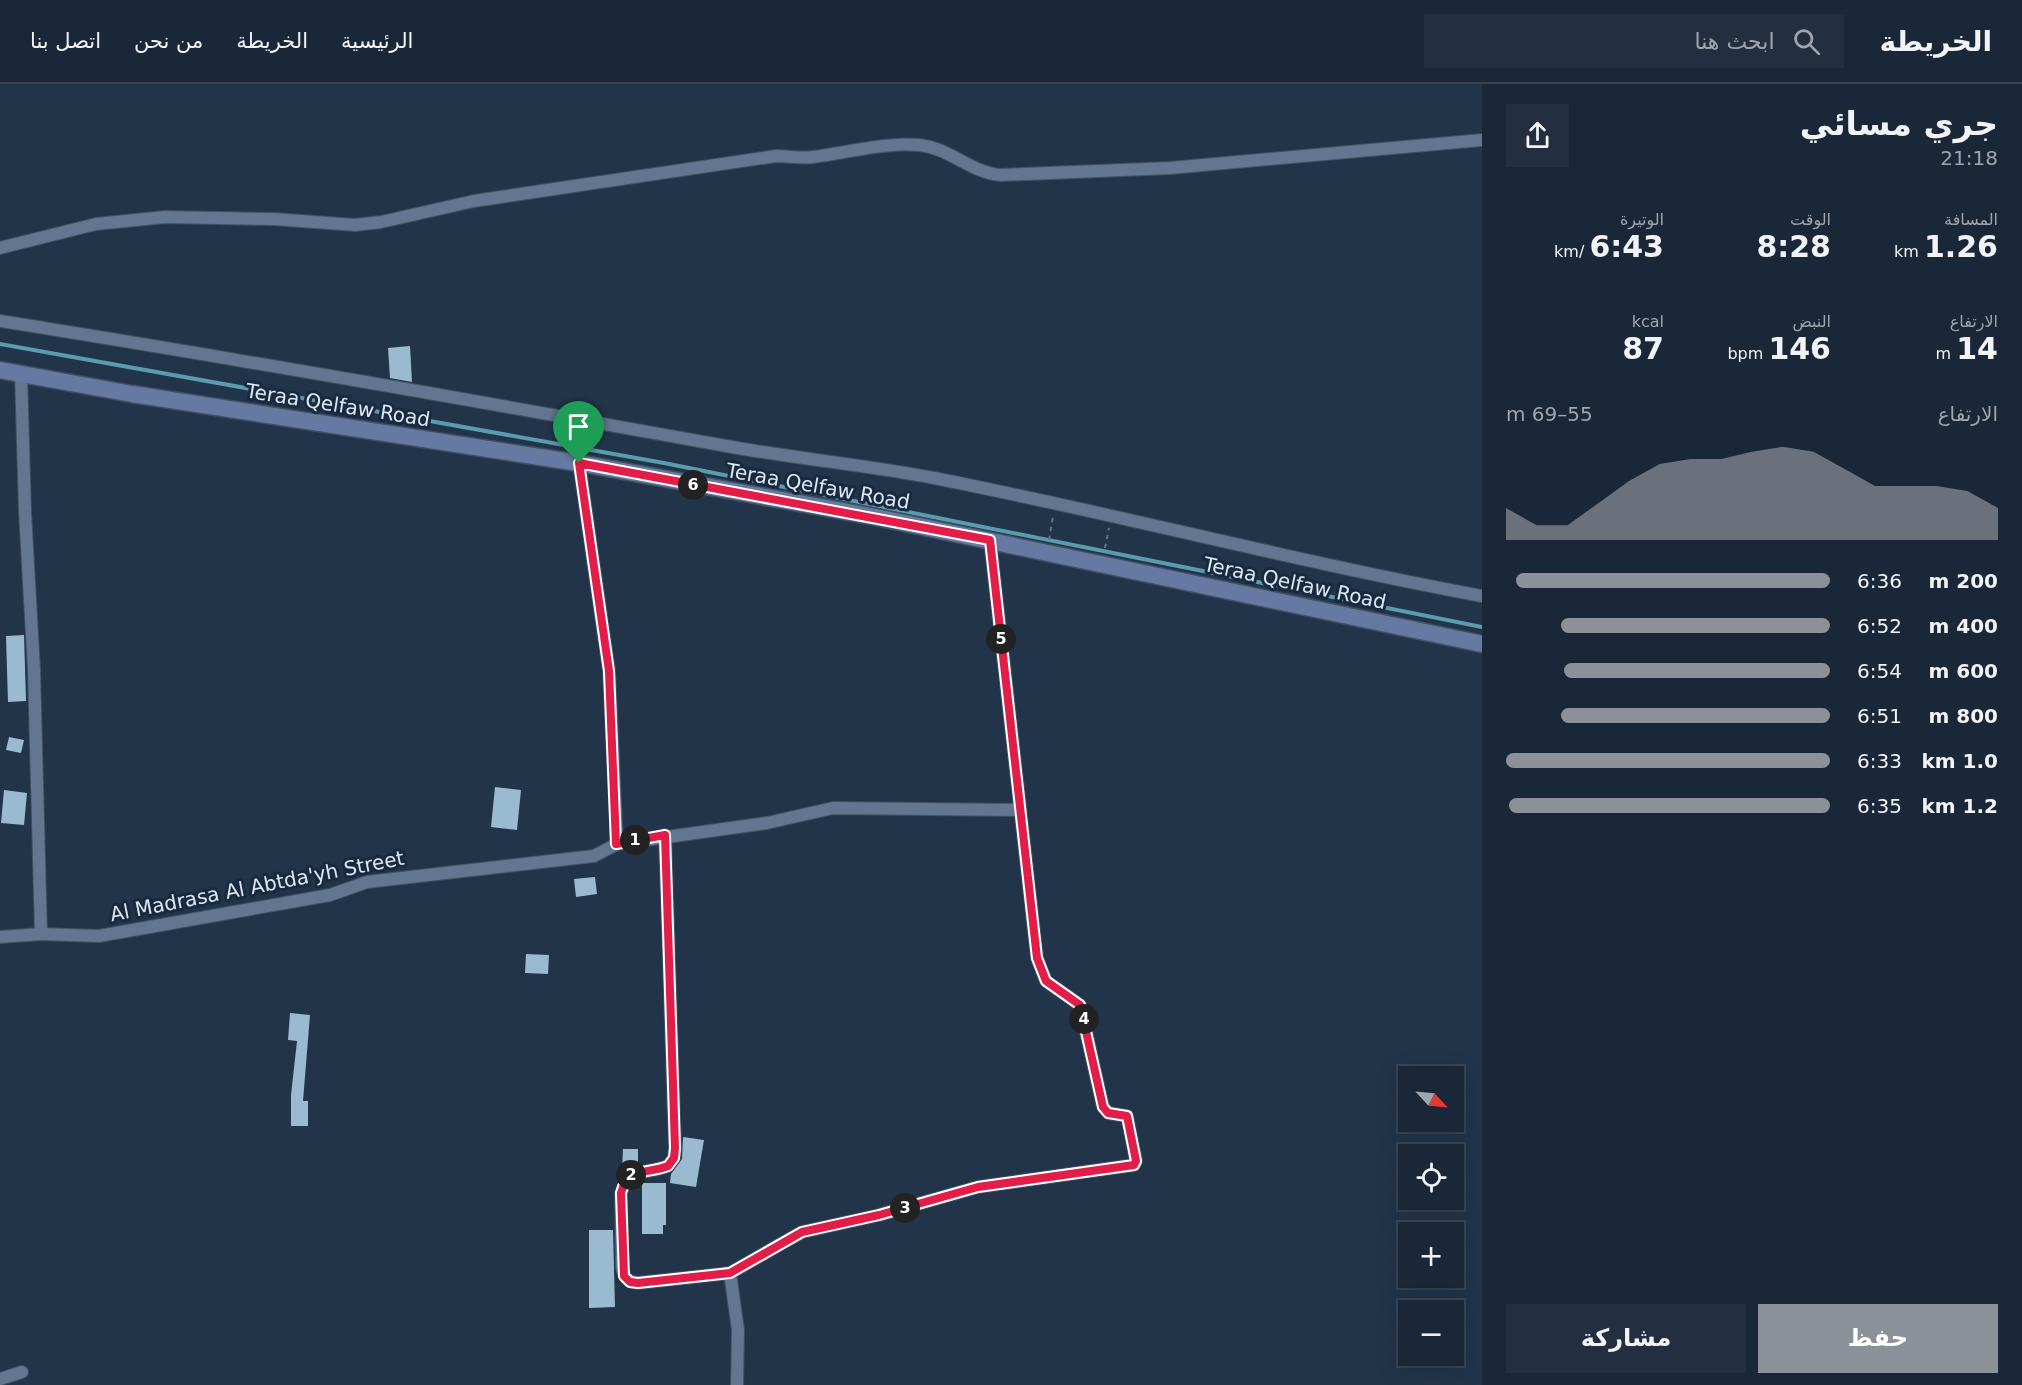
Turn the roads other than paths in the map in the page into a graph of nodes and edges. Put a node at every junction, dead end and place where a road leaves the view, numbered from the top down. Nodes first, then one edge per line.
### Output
1 (1482, 140) edge
2 (0, 248) edge
3 (0, 321) edge
4 (0, 370) edge
5 (21, 374) junction
6 (579, 463) junction
7 (990, 540) junction
8 (1482, 596) edge
9 (1482, 644) edge
10 (1018, 810) junction
11 (665, 835) junction
12 (616, 844) junction
13 (41, 934) junction
14 (0, 937) edge
15 (730, 1273) junction
16 (22, 1372) dead end
17 (0, 1379) edge
18 (737, 1385) edge

1 - 2 street
3 - 8 street
4 - 5 street, Teraa Qelfaw Road
5 - 6 street, Teraa Qelfaw Road
5 - 13 street
6 - 7 street, Teraa Qelfaw Road
6 - 12 street
7 - 9 street, Teraa Qelfaw Road
7 - 10 street
10 - 11 street, Al Madrasa Al Abtda'yh Street
10 - 15 street
11 - 12 street, Al Madrasa Al Abtda'yh Street
11 - 15 street
12 - 13 street, Al Madrasa Al Abtda'yh Street
13 - 14 street, Al Madrasa Al Abtda'yh Street
15 - 18 street
16 - 17 street

